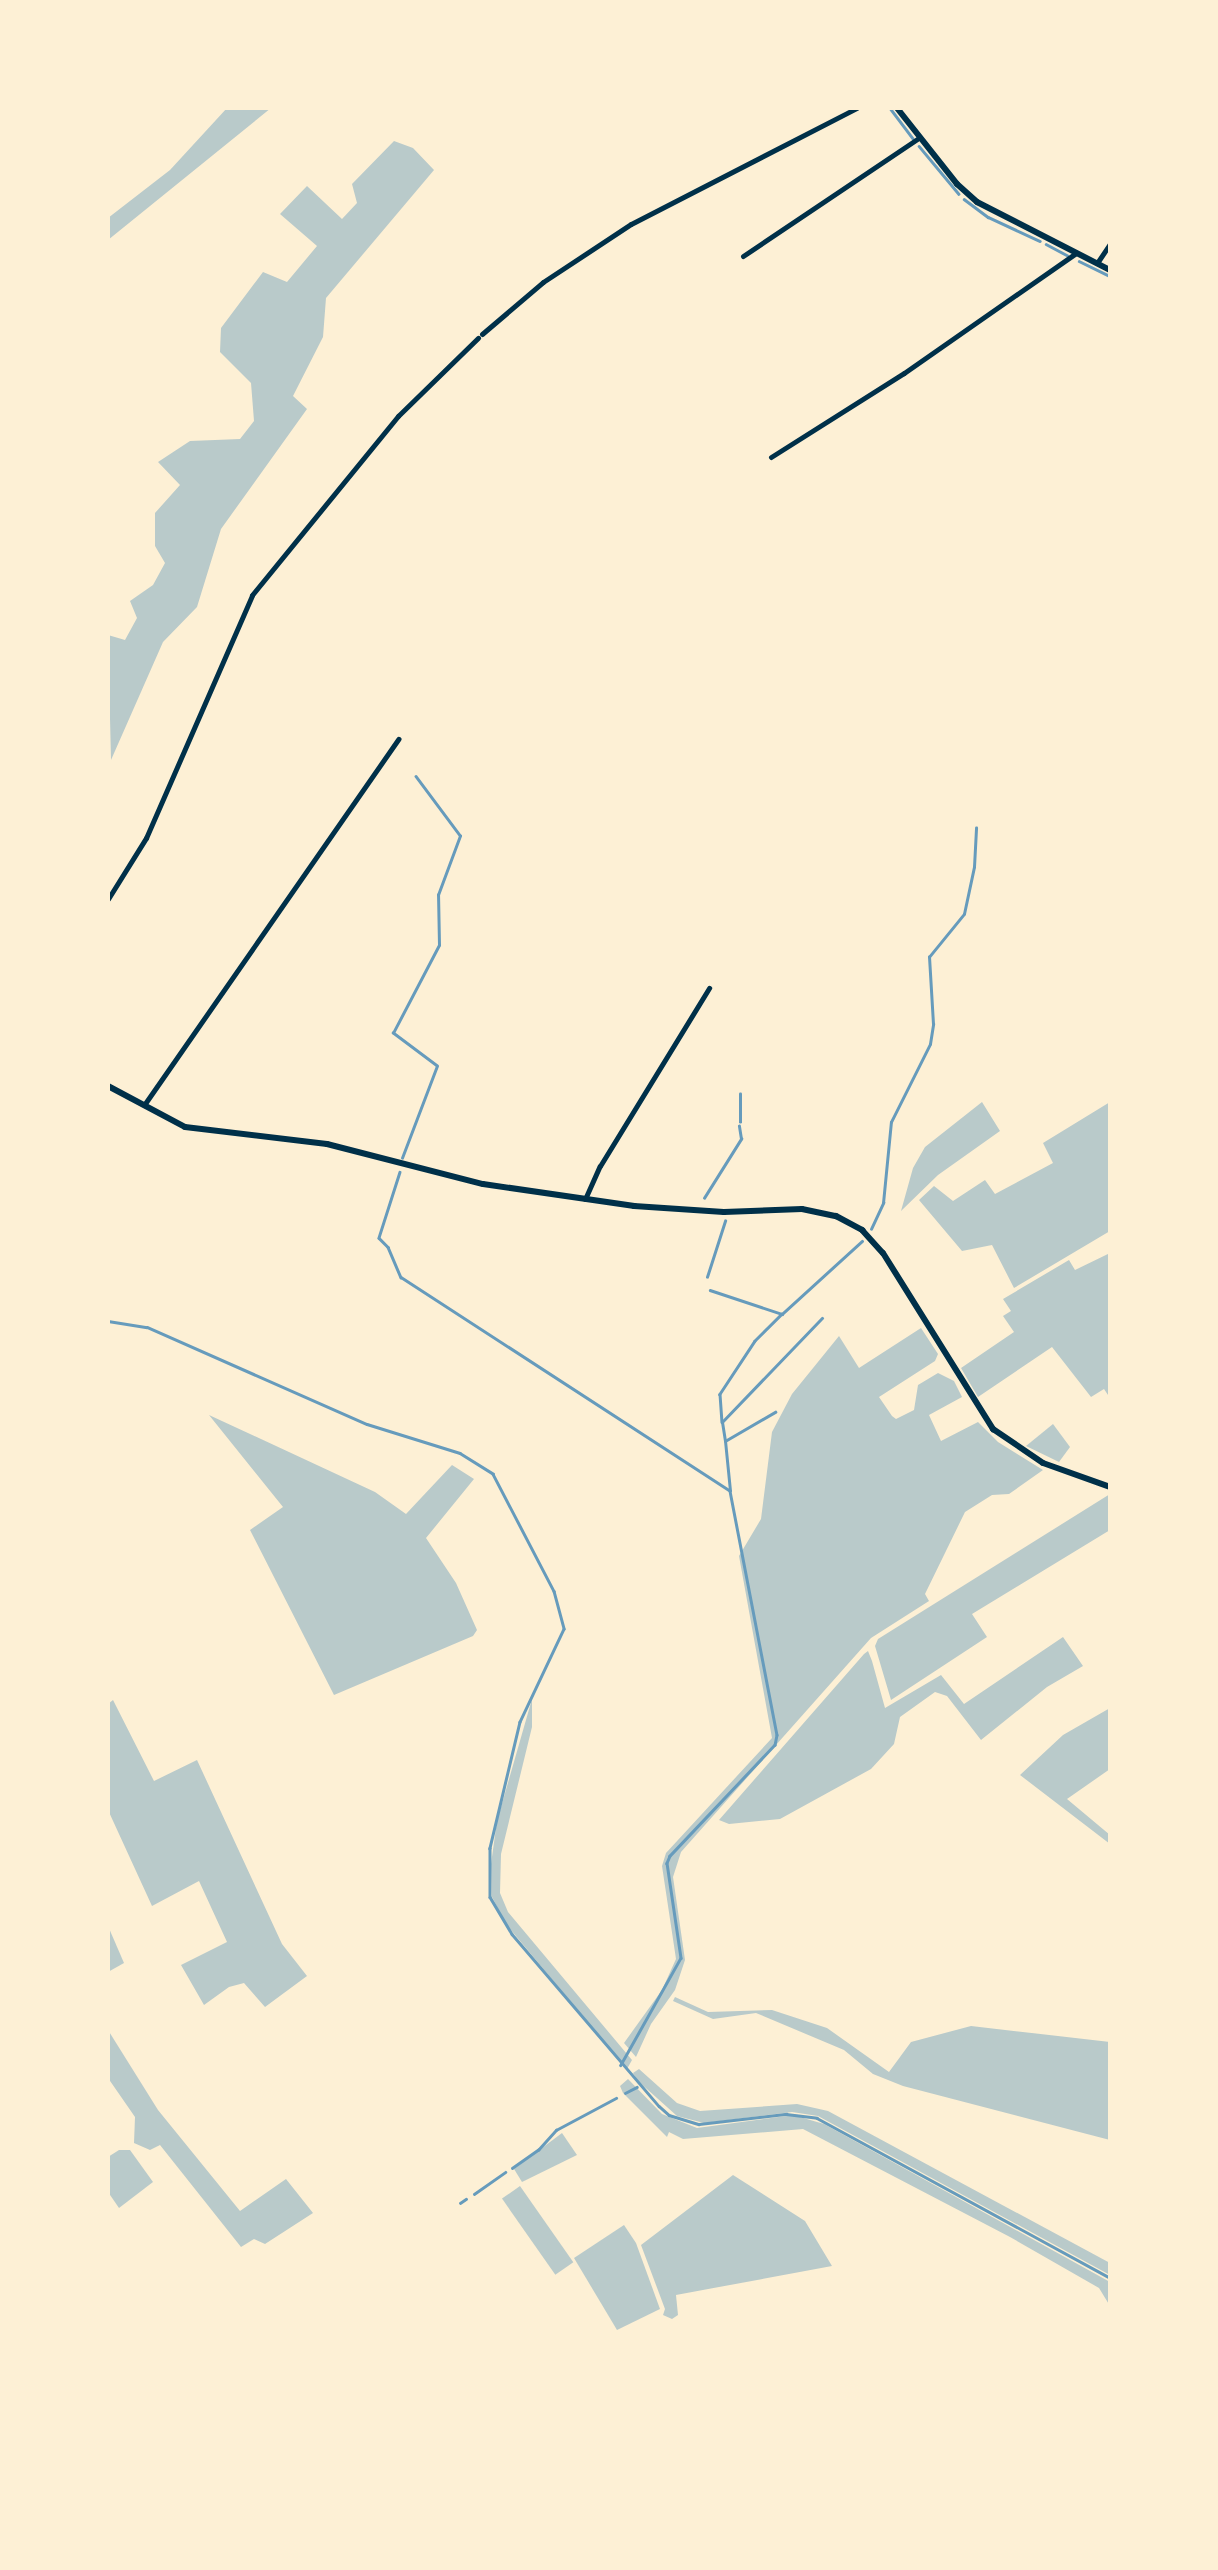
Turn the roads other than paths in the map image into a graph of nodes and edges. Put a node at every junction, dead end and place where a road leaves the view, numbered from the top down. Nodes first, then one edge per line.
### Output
1 (857, 108) edge
2 (896, 108) edge
3 (920, 137) junction
4 (1110, 244) edge
5 (1076, 253) junction
6 (743, 256) dead end
7 (1096, 263) junction
8 (1110, 270) edge
9 (772, 458) dead end
10 (398, 739) dead end
11 (108, 898) edge
12 (709, 988) dead end
13 (108, 1086) edge
14 (142, 1108) junction
15 (585, 1199) junction
16 (1110, 1487) edge

1 - 11 street
2 - 3 street
3 - 5 street
3 - 6 street
4 - 7 street
5 - 7 street
5 - 9 street
7 - 8 street
10 - 14 street
12 - 15 street
13 - 14 street
14 - 15 street
15 - 16 street

